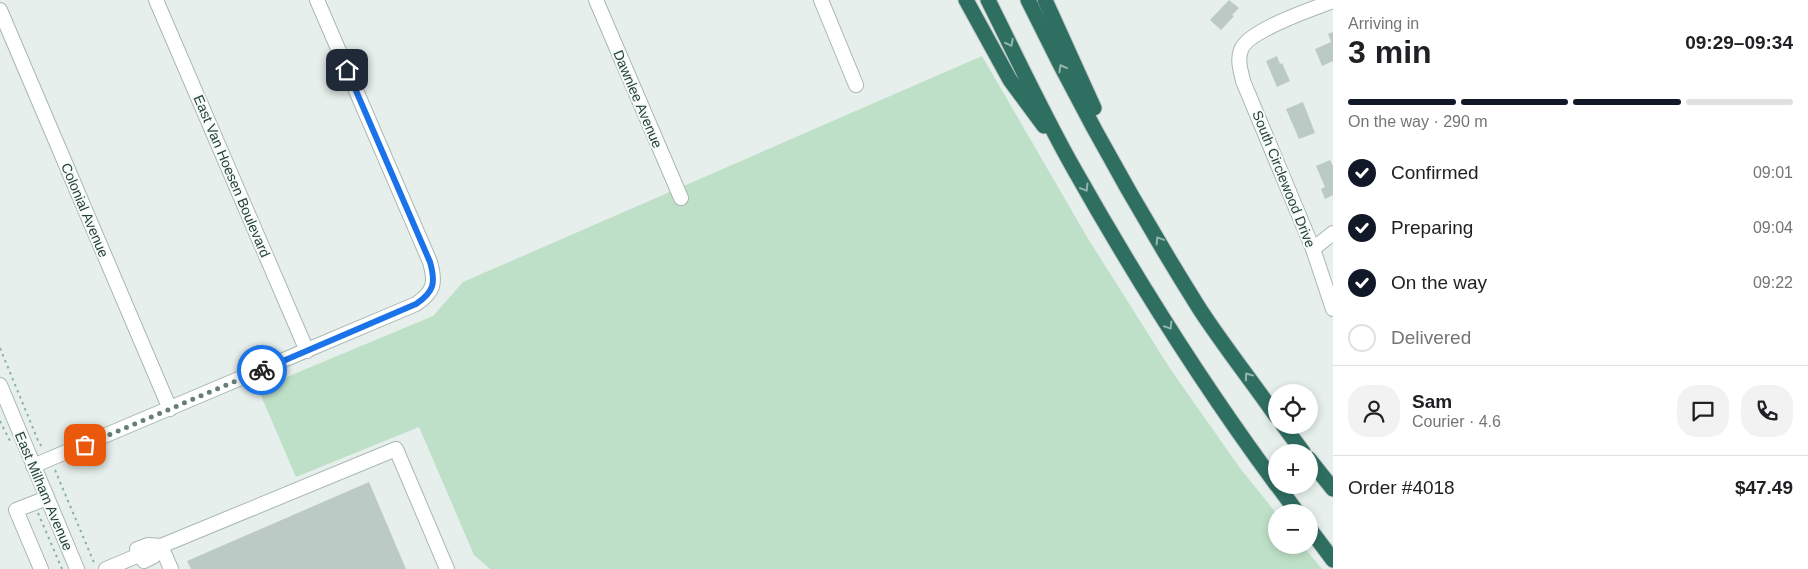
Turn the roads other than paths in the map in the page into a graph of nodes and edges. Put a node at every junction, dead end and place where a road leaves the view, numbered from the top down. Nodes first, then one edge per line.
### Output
1 (156, 0) edge
2 (317, 0) edge
3 (596, 0) edge
4 (821, 0) edge
5 (966, 0) edge
6 (988, 0) edge
7 (1028, 0) edge
8 (1045, 0) edge
9 (1333, 1) edge
10 (0, 10) edge
11 (856, 85) dead end
12 (1073, 168) junction
13 (680, 198) dead end
14 (1138, 205) junction
15 (1333, 233) edge
16 (1313, 248) junction
17 (1333, 309) edge
18 (307, 351) junction
19 (2, 394) edge
20 (1268, 405) edge
21 (170, 409) junction
22 (34, 466) junction
23 (1318, 471) edge
24 (1268, 472) edge
25 (1333, 489) edge
26 (47, 498) junction
27 (1318, 540) edge
28 (161, 546) junction
29 (1330, 556) edge
30 (41, 569) edge
31 (77, 569) edge
32 (106, 569) edge
33 (171, 569) edge
34 (446, 569) edge

1 - 18 street, East Van Hoesen Boulevard
2 - 18 street
3 - 13 street, Dawnlee Avenue
4 - 11 street
5 - 12 highway
6 -> 12 highway
14 -> 7 highway
8 - 14 highway
9 - 16 street, South Circlewood Drive
10 - 21 street, Colonial Avenue
12 -> 24 highway
20 -> 14 highway
15 - 16 street
16 - 17 street, South Circlewood Drive
18 - 21 street
19 - 22 street, East Milham Avenue
21 - 22 street
22 - 26 street, East Milham Avenue
23 - 25 highway
26 - 30 street
26 - 31 street, East Milham Avenue
27 - 29 highway
28 - 32 street
28 - 33 street
28 - 34 street

